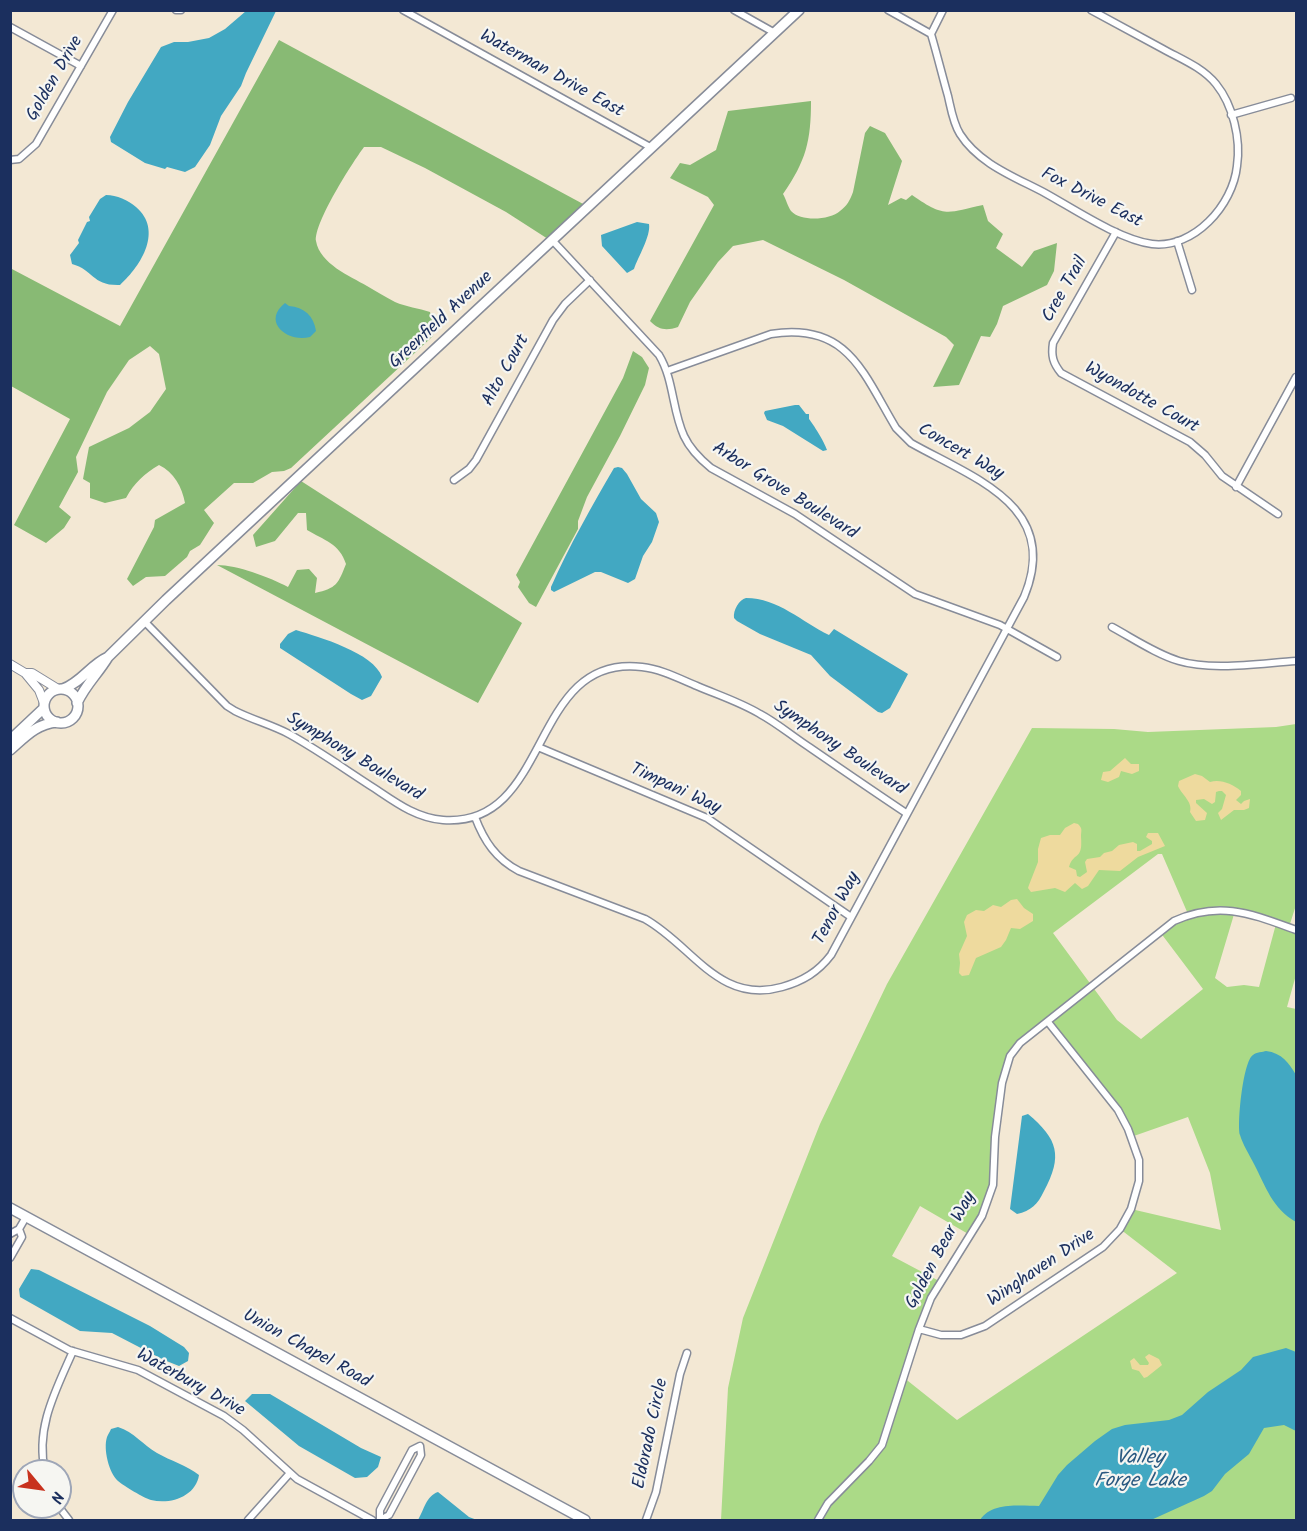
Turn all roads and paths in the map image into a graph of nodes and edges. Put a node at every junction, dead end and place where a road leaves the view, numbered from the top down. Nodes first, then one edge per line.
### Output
1 (113, 10) edge
2 (176, 10) edge
3 (181, 10) edge
4 (403, 10) edge
5 (734, 10) edge
6 (800, 10) edge
7 (888, 10) edge
8 (943, 10) edge
9 (1091, 10) edge
10 (10, 27) edge
11 (775, 33) junction
12 (931, 34) junction
13 (81, 66) junction
14 (1292, 98) dead end
15 (1231, 115) junction
16 (653, 149) junction
17 (10, 160) edge
18 (1116, 232) junction
19 (553, 241) junction
20 (1177, 241) junction
21 (590, 280) junction
22 (1192, 290) dead end
23 (1055, 365) joint
24 (667, 371) junction
25 (1296, 377) edge
26 (454, 480) dead end
27 (1236, 487) junction
28 (1278, 514) dead end
29 (145, 622) junction
30 (1112, 627) dead end
31 (1006, 629) junction
32 (108, 657) junction
33 (1057, 657) dead end
34 (1296, 662) edge
35 (10, 664) edge
36 (25, 673) junction
37 (60, 689) junction
38 (78, 703) junction
39 (44, 705) junction
40 (57, 722) junction
41 (10, 740) edge
42 (538, 747) junction
43 (10, 750) edge
44 (906, 813) junction
45 (475, 818) junction
46 (850, 917) junction
47 (1296, 930) edge
48 (1048, 1022) junction
49 (10, 1208) edge
50 (26, 1216) junction
51 (19, 1229) junction
52 (10, 1234) edge
53 (10, 1258) edge
54 (10, 1318) edge
55 (919, 1329) junction
56 (73, 1351) junction
57 (687, 1353) dead end
58 (427, 1434) junction
59 (420, 1446) junction
60 (43, 1459) edge
61 (290, 1473) junction
62 (380, 1520) edge
63 (248, 1521) edge
64 (372, 1521) edge
65 (585, 1521) edge
66 (646, 1521) edge
67 (818, 1521) edge

1 - 13 street, Golden Drive
2 - 3 street
4 - 16 street, Waterman Drive East
5 - 11 street
6 - 11 main road, Greenfield Avenue
7 - 12 street
8 - 12 street
9 - 15 street, Fox Drive East
10 - 13 street
11 - 16 main road, Greenfield Avenue
12 - 18 street, Fox Drive East
13 - 17 street, Golden Drive
14 - 15 street
15 - 20 street, Fox Drive East
16 - 19 main road, Greenfield Avenue
18 - 20 street, Fox Drive East
18 - 23 street, Cree Trail
19 - 21 street, Arbor Grove Boulevard
19 - 29 main road, Greenfield Avenue
20 - 22 street
21 - 24 street, Arbor Grove Boulevard
21 - 26 street, Alto Court
23 - 27 street, Wyondotte Court
24 - 31 street, Arbor Grove Boulevard
24 - 31 street, Concert Way
25 - 27 street
27 - 28 street, Wyondotte Court
29 - 32 main road, Greenfield Avenue
29 - 45 street, Symphony Boulevard
30 - 34 street
31 - 33 street, Arbor Grove Boulevard
31 - 44 street, Tenor Way
32 - 37 main road, Greenfield Avenue
32 - 38 main road, Greenfield Avenue
35 - 36 street
36 - 37 street
36 - 39 street
37 - 38 main road
37 - 39 main road
38 - 40 main road
39 - 40 main road
39 - 41 main road
40 - 43 main road
42 - 44 street, Symphony Boulevard
42 - 45 street, Symphony Boulevard
42 - 46 street, Timpani Way
44 - 46 street, Tenor Way
45 - 46 street, Tenor Way
47 - 48 street, Golden Bear Way
48 - 55 street, Golden Bear Way
48 - 55 street, Winghaven Drive
49 - 50 main road, Union Chapel Road
50 - 51 street
50 - 58 main road, Union Chapel Road
51 - 52 street
51 - 53 street
54 - 56 street, Waterbury Drive
55 - 67 street, Golden Bear Way
56 - 60 street
56 - 61 street, Waterbury Drive
57 - 66 street, Eldorado Circle
58 - 59 street
58 - 65 main road, Union Chapel Road
59 - 62 street
59 - 62 street
61 - 63 street
61 - 64 street, Waterbury Drive

